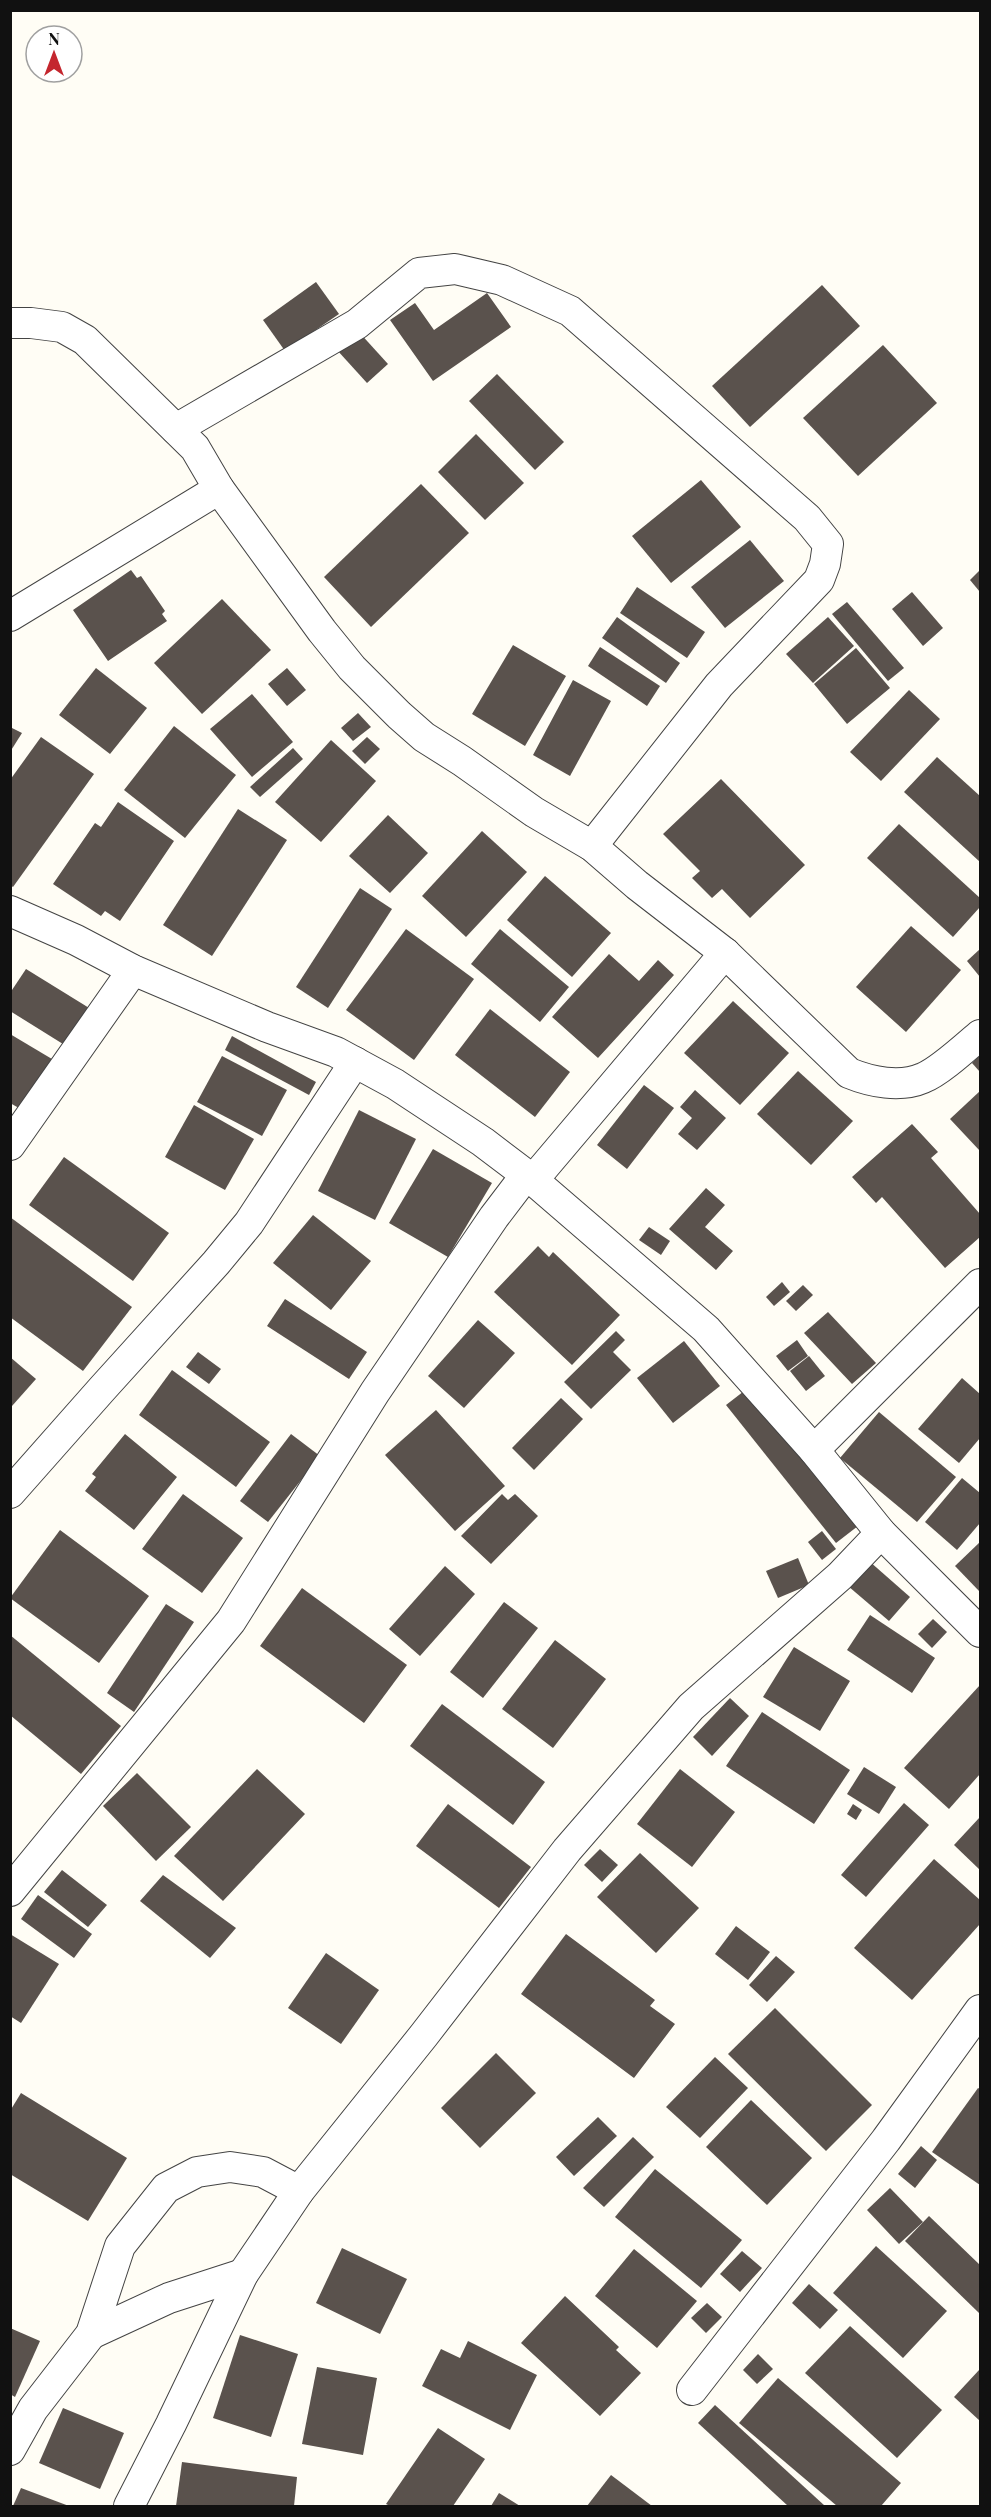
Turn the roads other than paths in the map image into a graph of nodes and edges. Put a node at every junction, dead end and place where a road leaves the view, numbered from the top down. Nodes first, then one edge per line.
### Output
1 (10, 323) edge
2 (176, 429) junction
3 (219, 489) junction
4 (10, 616) edge
5 (592, 846) junction
6 (10, 911) edge
7 (725, 953) junction
8 (133, 970) junction
9 (981, 1035) edge
10 (355, 1062) junction
11 (10, 1145) edge
12 (529, 1178) junction
13 (981, 1284) edge
14 (814, 1450) junction
15 (10, 1493) edge
16 (881, 1533) junction
17 (981, 1632) edge
18 (10, 1891) edge
19 (981, 2010) edge
20 (299, 2191) junction
21 (243, 2274) junction
22 (91, 2334) junction
23 (692, 2390) dead end
24 (10, 2450) edge
25 (129, 2506) edge

1 - 2 street
2 - 3 street
2 - 5 street
3 - 4 street
3 - 5 street
5 - 7 street
6 - 8 street
7 - 9 street
7 - 12 street
8 - 10 street
8 - 11 street
10 - 12 street
10 - 15 street
12 - 14 street
12 - 18 street
13 - 14 street
14 - 16 street
16 - 17 street
16 - 20 street
19 - 23 street
20 - 21 street
20 - 22 street
21 - 22 street
21 - 25 street
22 - 24 street

